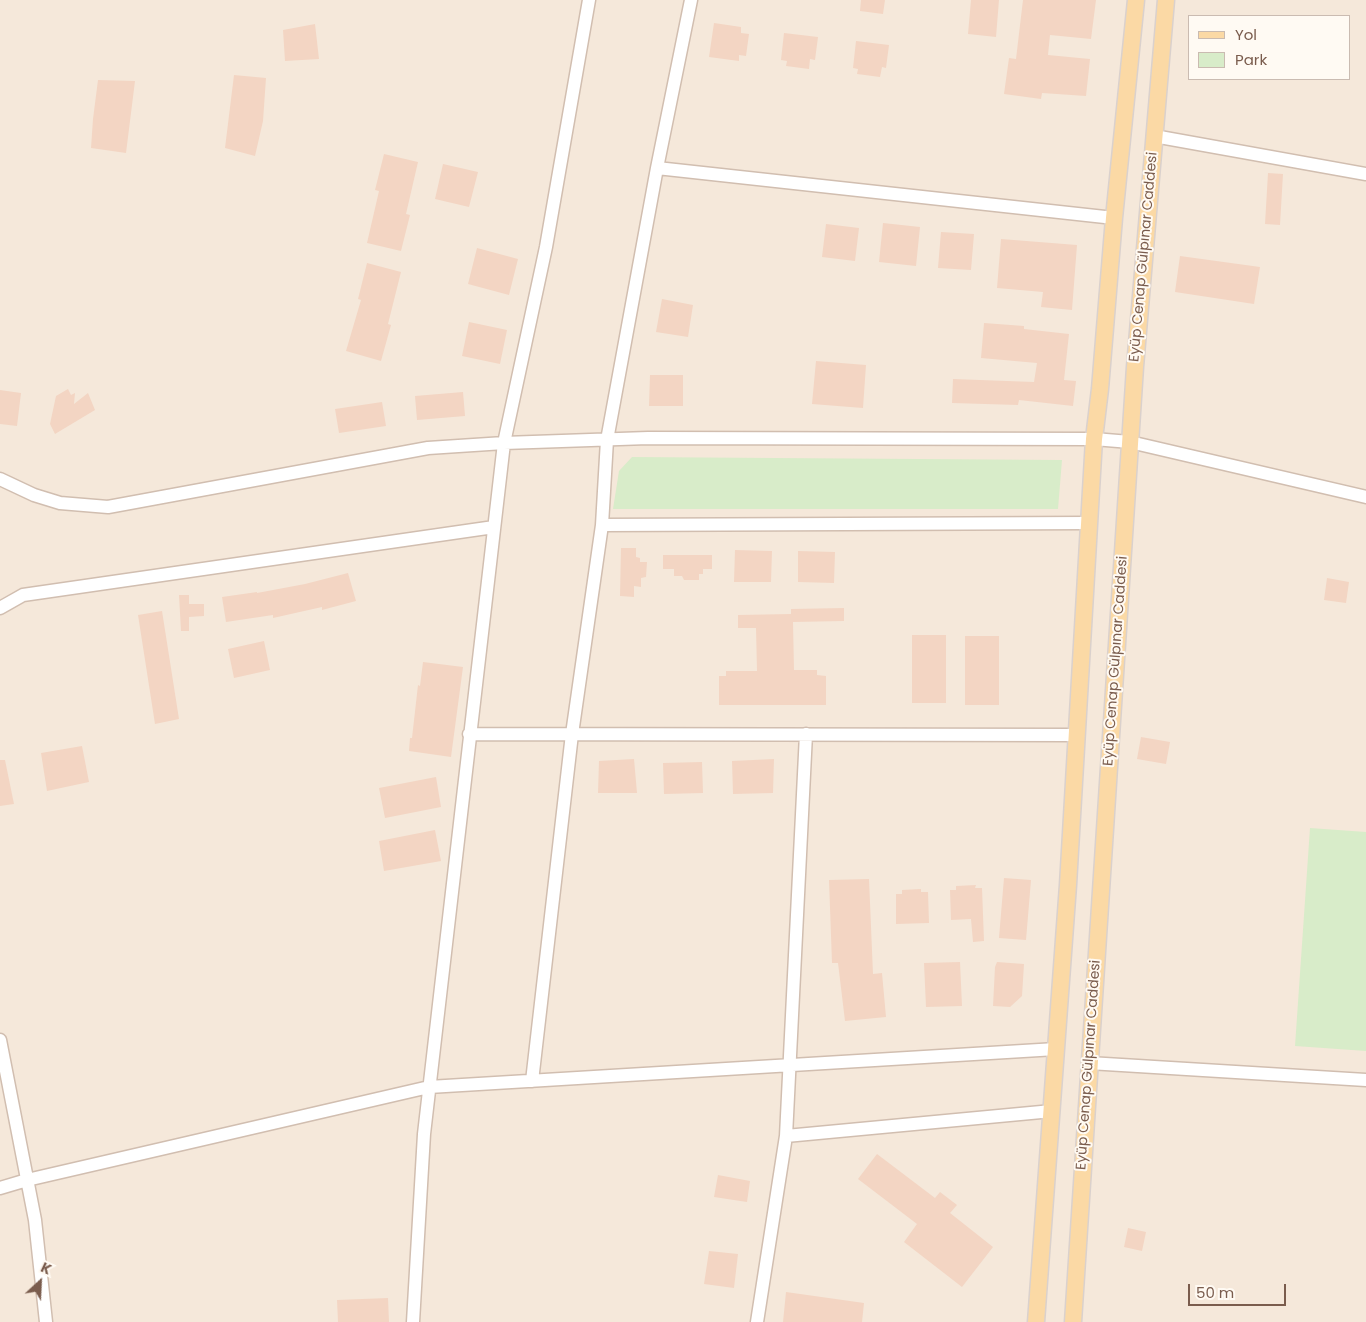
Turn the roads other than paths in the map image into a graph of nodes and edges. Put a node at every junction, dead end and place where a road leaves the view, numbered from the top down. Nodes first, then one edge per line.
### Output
1 (589, 0) edge
2 (691, 0) edge
3 (1136, 0) edge
4 (1166, 0) edge
5 (1154, 136) junction
6 (658, 168) junction
7 (1366, 174) edge
8 (1114, 218) junction
9 (1094, 439) junction
10 (607, 440) junction
11 (1130, 442) junction
12 (504, 443) junction
13 (0, 479) edge
14 (1366, 497) edge
15 (1089, 523) junction
16 (602, 525) junction
17 (494, 527) junction
18 (0, 608) edge
19 (469, 734) junction
20 (572, 734) junction
21 (806, 734) junction
22 (1077, 735) junction
23 (0, 1040) edge
24 (1056, 1049) junction
25 (1089, 1063) junction
26 (790, 1066) junction
27 (1366, 1080) edge
28 (532, 1081) junction
29 (429, 1088) junction
30 (1052, 1111) junction
31 (786, 1136) junction
32 (27, 1180) junction
33 (0, 1188) edge
34 (46, 1322) edge
35 (413, 1322) edge
36 (757, 1322) edge
37 (1036, 1322) edge
38 (1073, 1322) edge

1 - 12 street
2 - 6 street
3 - 8 main road
4 - 5 main road, Eyüp Cenap Gülpınar Caddesi
5 - 7 street
5 - 11 main road, Eyüp Cenap Gülpınar Caddesi
6 - 8 street
6 - 10 street
8 - 9 main road
9 - 10 street
9 - 11 street
9 - 15 main road
10 - 12 street
10 - 16 street
11 - 14 street
11 - 25 main road, Eyüp Cenap Gülpınar Caddesi
12 - 13 street
12 - 17 street
15 - 16 street
15 - 22 main road
16 - 20 street
17 - 18 street
17 - 19 street
19 - 20 street
19 - 29 street
20 - 21 street
20 - 28 street
21 - 22 street
21 - 26 street
22 - 24 main road
23 - 32 street
24 - 26 street
24 - 30 main road
25 - 27 street
25 - 38 main road, Eyüp Cenap Gülpınar Caddesi
26 - 28 street
26 - 31 street
28 - 29 street
29 - 32 street
29 - 35 street
30 - 31 street
30 - 37 main road
31 - 36 street
32 - 33 street
32 - 34 street

